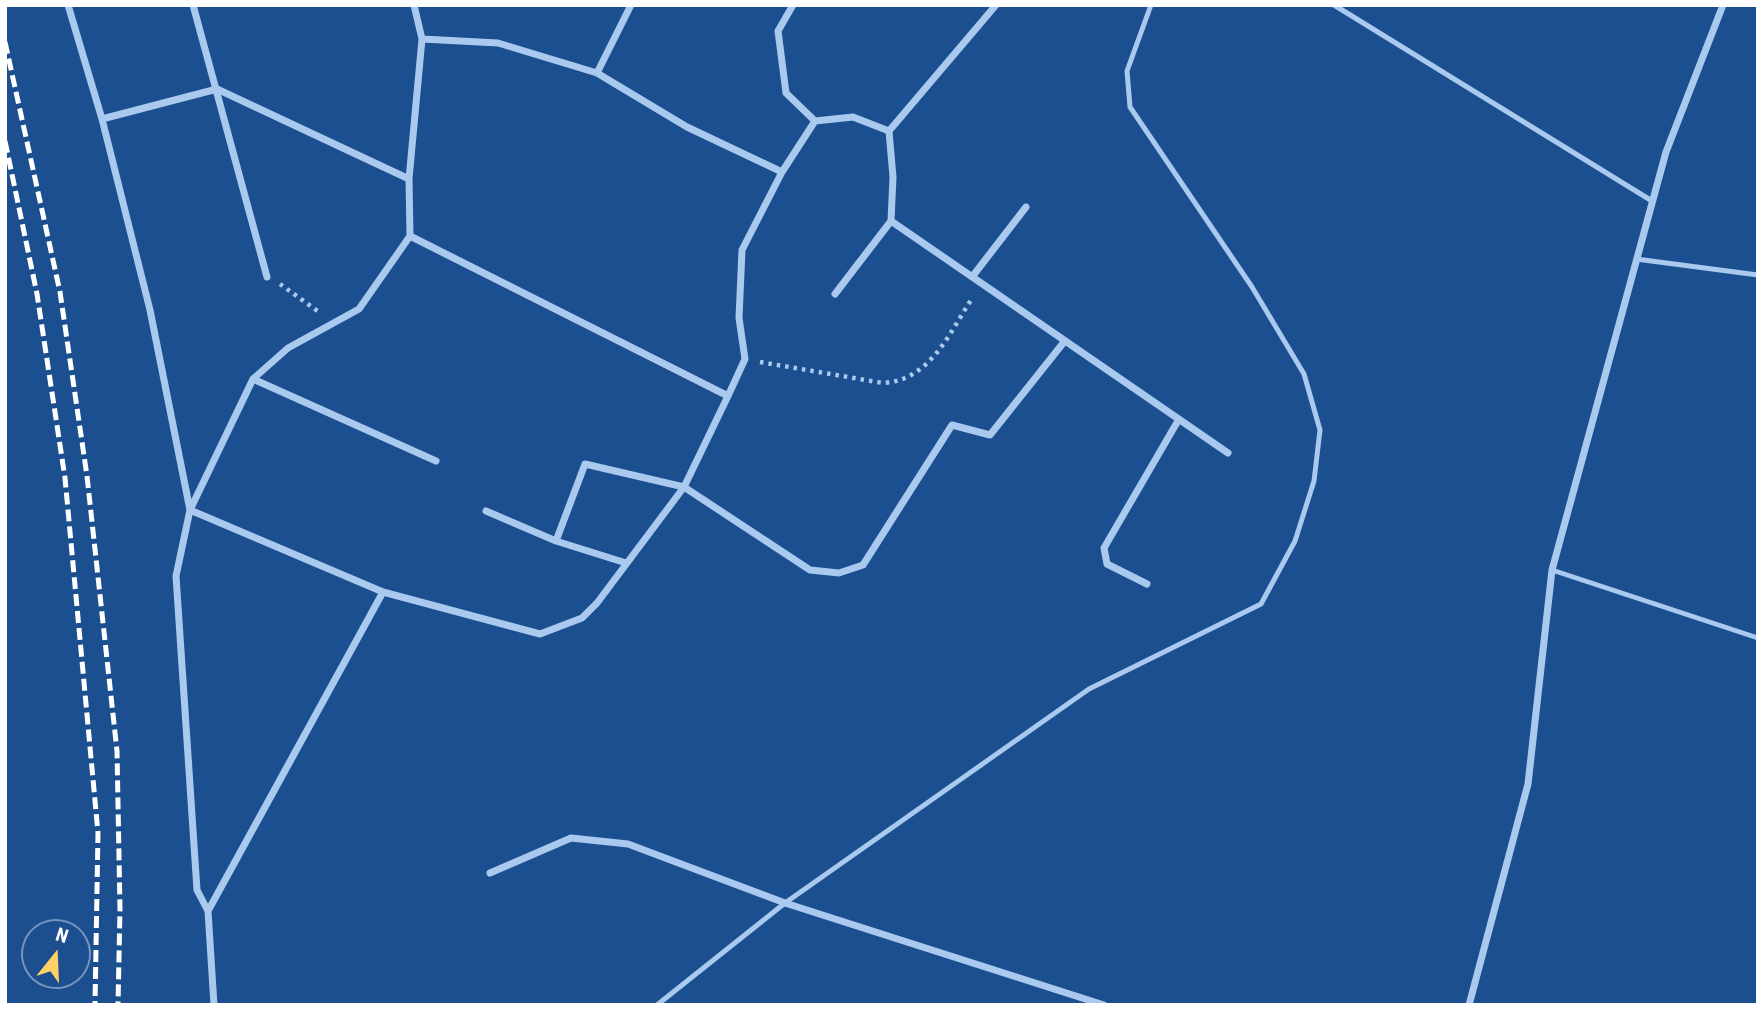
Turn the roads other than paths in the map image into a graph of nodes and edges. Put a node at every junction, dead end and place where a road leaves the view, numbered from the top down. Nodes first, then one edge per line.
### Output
1 (68, 5) edge
2 (193, 5) edge
3 (414, 5) edge
4 (631, 5) edge
5 (793, 5) edge
6 (996, 5) edge
7 (1151, 5) edge
8 (1334, 5) edge
9 (1723, 5) edge
10 (422, 39) junction
11 (597, 73) junction
12 (217, 89) junction
13 (102, 119) junction
14 (815, 121) junction
15 (890, 131) junction
16 (782, 172) junction
17 (409, 179) junction
18 (1652, 201) junction
19 (1026, 207) dead end
20 (891, 221) junction
21 (410, 236) junction
22 (1636, 259) junction
23 (1758, 275) edge
24 (267, 277) road end
25 (972, 277) junction
26 (835, 294) dead end
27 (1063, 342) junction
28 (253, 379) junction
29 (728, 396) junction
30 (1179, 419) junction
31 (1228, 453) dead end
32 (436, 461) dead end
33 (684, 487) junction
34 (190, 510) junction
35 (486, 511) dead end
36 (556, 541) junction
37 (626, 563) junction
38 (1552, 570) junction
39 (1147, 584) dead end
40 (383, 592) junction
41 (1758, 638) edge
42 (490, 873) dead end
43 (785, 903) junction
44 (208, 911) junction
45 (214, 1005) edge
46 (657, 1005) edge
47 (1104, 1005) edge
48 (1469, 1005) edge

1 - 13 street
2 - 12 street
3 - 10 street
4 - 11 street
5 - 14 street
6 - 15 street
7 - 43 lane
8 - 18 lane
9 - 18 street
10 - 11 street
10 - 17 street
11 - 16 street
12 - 13 street
12 - 17 street
12 - 24 street
13 - 34 street
14 - 15 street
14 - 16 street
15 - 20 street
16 - 29 street
17 - 21 street
18 - 22 street
19 - 25 street
20 - 25 street
20 - 26 street
21 - 28 street
21 - 29 street
22 - 23 lane
22 - 38 street
25 - 27 street
27 - 30 street
27 - 33 street
28 - 32 street
28 - 34 street
29 - 33 street
30 - 31 street
30 - 39 street
33 - 36 street
33 - 37 street
34 - 40 street
34 - 44 street
35 - 36 street
36 - 37 street
37 - 40 street
38 - 41 lane
38 - 48 street
40 - 44 street
42 - 43 street
43 - 46 lane
43 - 47 street
44 - 45 street

